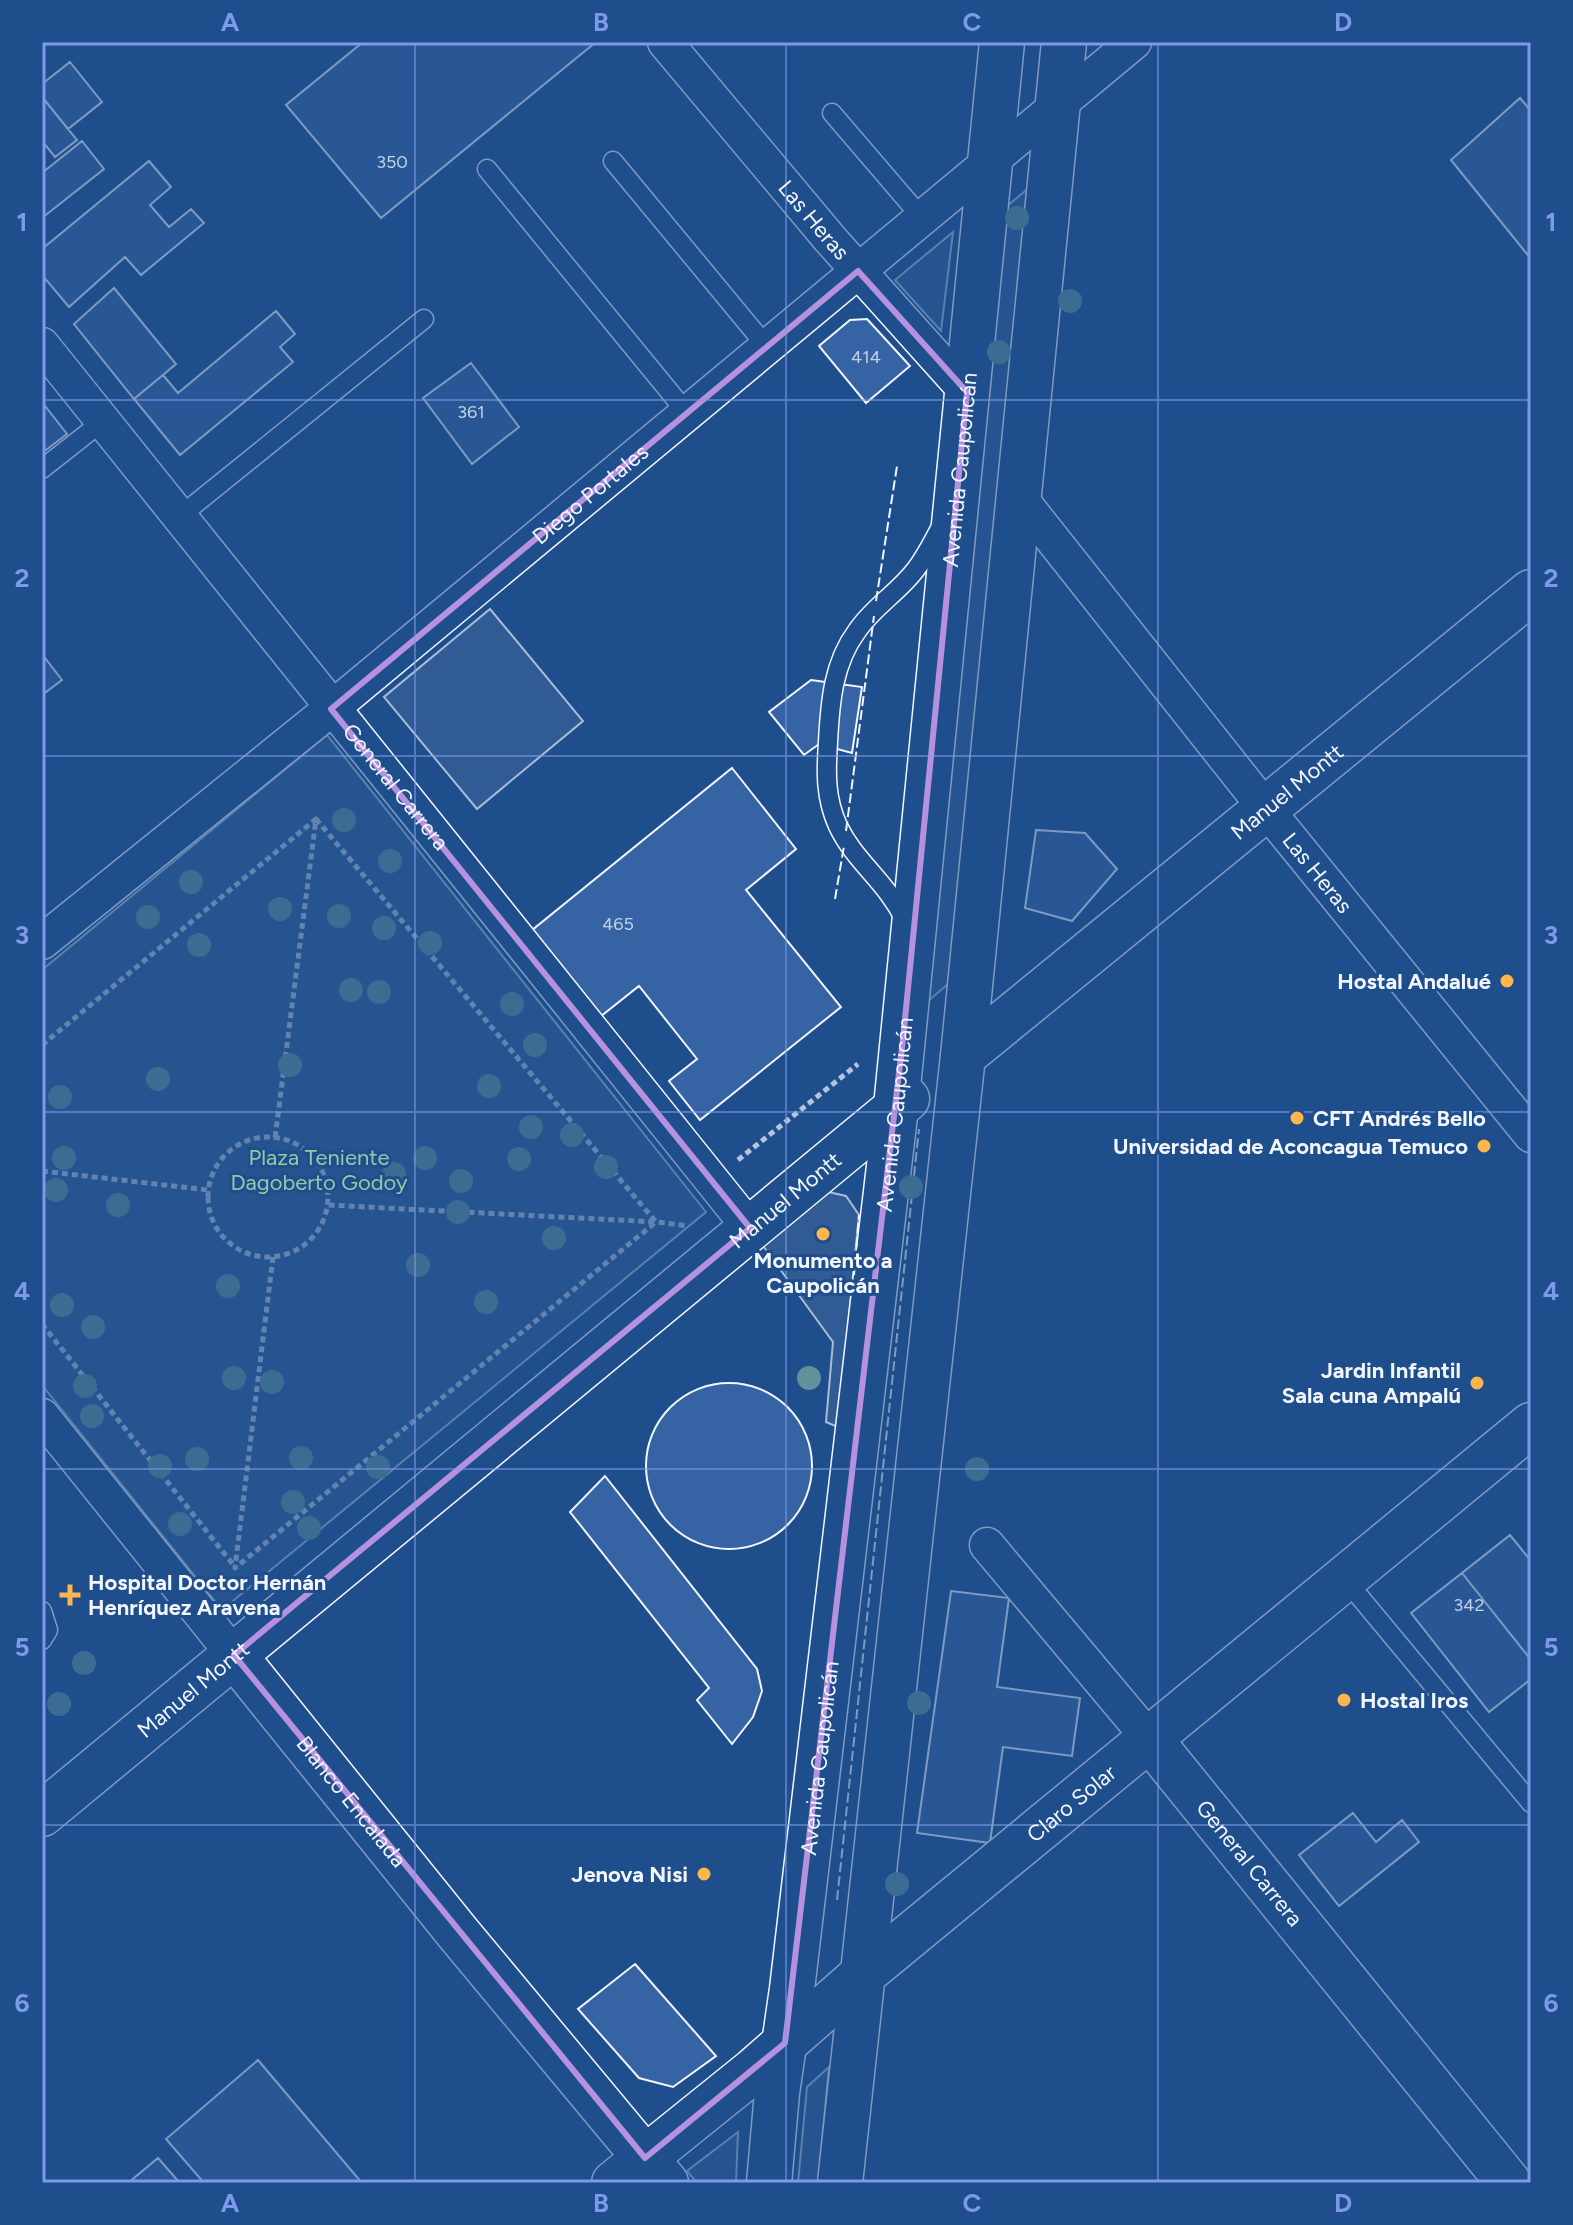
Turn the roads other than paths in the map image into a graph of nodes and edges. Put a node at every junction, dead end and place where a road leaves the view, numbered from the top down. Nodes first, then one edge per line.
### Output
1 (666, 42) edge
2 (1002, 42) edge
3 (1064, 42) edge
4 (1134, 42) edge
5 (1058, 104) junction
6 (832, 113) dead end
7 (613, 161) dead end
8 (990, 161) junction
9 (487, 169) dead end
10 (922, 218) junction
11 (858, 271) junction
12 (424, 319) dead end
13 (42, 345) edge
14 (767, 347) junction
15 (967, 392) junction
16 (687, 413) junction
17 (103, 421) junction
18 (42, 469) edge
19 (958, 483) junction
20 (1019, 497) junction
21 (179, 517) junction
22 (1531, 592) edge
23 (331, 709) junction
24 (1266, 809) junction
25 (42, 942) edge
26 (912, 947) junction
27 (963, 1056) junction
28 (896, 1107) junction
29 (1531, 1135) edge
30 (740, 1216) junction
31 (42, 1416) edge
32 (1531, 1425) edge
33 (987, 1545) dead end
34 (1344, 1578) junction
35 (42, 1611) edge
36 (42, 1640) edge
37 (234, 1655) junction
38 (1148, 1737) junction
39 (1531, 1803) edge
40 (42, 1814) edge
41 (861, 1976) junction
42 (785, 2043) junction
43 (642, 2175) edge
44 (769, 2183) edge
45 (840, 2183) edge
46 (1509, 2183) edge

1 - 11 street, Las Heras
2 - 8 main road, Avenida Caupolicán
3 - 5 main road
4 - 5 street, Diego Portales
5 - 8 street, Diego Portales
5 - 20 main road
6 - 10 lane
7 - 14 lane
8 - 10 street, Diego Portales
8 - 15 main road, Avenida Caupolicán
9 - 16 lane
10 - 11 street, Diego Portales
11 - 14 street, Diego Portales
11 - 15 street, Las Heras
12 - 21 lane
13 - 17 street, General Carrera
14 - 16 street, Diego Portales
15 - 19 main road, Avenida Caupolicán
16 - 23 street, Diego Portales
17 - 18 lane
17 - 21 street, General Carrera
19 - 26 main road, Avenida Caupolicán
19 - 26 lane
20 - 24 street, Las Heras
20 - 27 main road
21 - 23 street, General Carrera
22 - 24 main road, Manuel Montt
23 - 25 street, Diego Portales
23 - 30 street, General Carrera
24 - 27 main road, Manuel Montt
24 - 29 street, Las Heras
26 - 28 main road, Avenida Caupolicán
27 - 28 main road, Manuel Montt
27 - 41 main road
28 - 30 main road, Manuel Montt
28 - 42 main road, Avenida Caupolicán
30 - 37 main road, Manuel Montt
31 - 37 street, Blanco Encalada
32 - 34 main road, Claro Solar
33 - 38 street, General Carrera
34 - 38 main road, Claro Solar
34 - 39 lane
35 - 36 lane
37 - 40 main road, Manuel Montt
37 - 43 main road, Blanco Encalada
38 - 41 main road, Claro Solar
38 - 46 main road, General Carrera
41 - 42 main road, Claro Solar
41 - 45 main road
42 - 43 main road, Claro Solar
42 - 44 main road, Avenida Caupolicán

